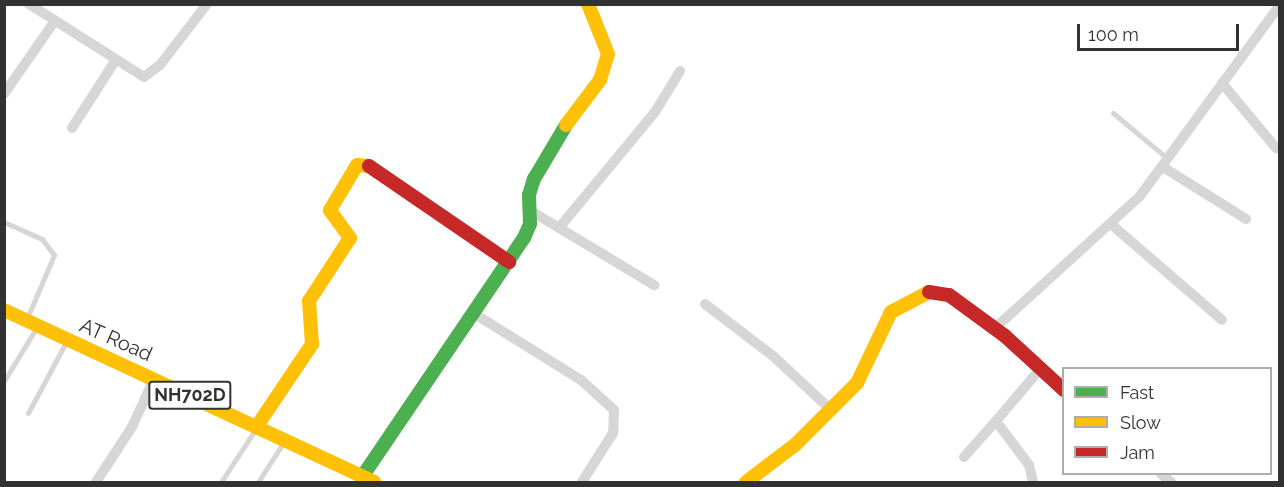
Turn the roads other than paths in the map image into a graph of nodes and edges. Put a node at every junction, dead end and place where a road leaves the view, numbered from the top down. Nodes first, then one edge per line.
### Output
1 (29, 4) edge
2 (207, 4) edge
3 (588, 4) edge
4 (1280, 5) edge
5 (54, 22) junction
6 (115, 61) junction
7 (680, 71) dead end
8 (1222, 83) junction
9 (4, 94) edge
10 (1113, 113) dead end
11 (72, 128) dead end
12 (1276, 148) dead end
13 (1166, 163) junction
14 (531, 211) junction
15 (1246, 219) dead end
16 (4, 222) edge
17 (1112, 225) junction
18 (559, 228) junction
19 (509, 262) junction
20 (654, 285) dead end
21 (705, 304) dead end
22 (4, 310) edge
23 (473, 313) junction
24 (1222, 320) dead end
25 (32, 323) junction
26 (994, 329) junction
27 (67, 340) junction
28 (1041, 368) junction
29 (154, 379) junction
30 (4, 381) edge
31 (1062, 388) edge
32 (830, 409) junction
33 (28, 413) dead end
34 (996, 421) junction
35 (257, 426) junction
36 (285, 440) junction
37 (964, 457) dead end
38 (359, 478) edge
39 (96, 483) edge
40 (221, 483) edge
41 (258, 483) edge
42 (582, 483) edge
43 (746, 483) edge
44 (1033, 483) edge

1 - 5 street
2 - 6 street
3 - 14 main road
4 - 8 street
5 - 6 street
5 - 9 street
6 - 11 street
7 - 18 street
8 - 12 street
8 - 13 street
10 - 13 lane
13 - 15 street
13 - 17 street
14 - 18 street
14 - 19 main road
16 - 25 lane
17 - 24 street
17 - 26 street
18 - 20 street
19 - 23 main road
19 - 35 main road
21 - 32 street
22 - 25 main road, AT Road / NH702D
23 - 38 main road
23 - 42 street
25 - 27 main road, AT Road / NH702D
25 - 30 lane
26 - 28 main road
26 - 32 main road
27 - 29 main road, AT Road / NH702D
27 - 33 lane
28 - 31 main road
28 - 34 street
29 - 35 main road, AT Road / NH702D
29 - 39 street
32 - 43 main road
34 - 37 street
34 - 44 street
35 - 36 main road, AT Road / NH702D
35 - 40 lane
36 - 38 main road, AT Road / NH702D
36 - 41 lane

